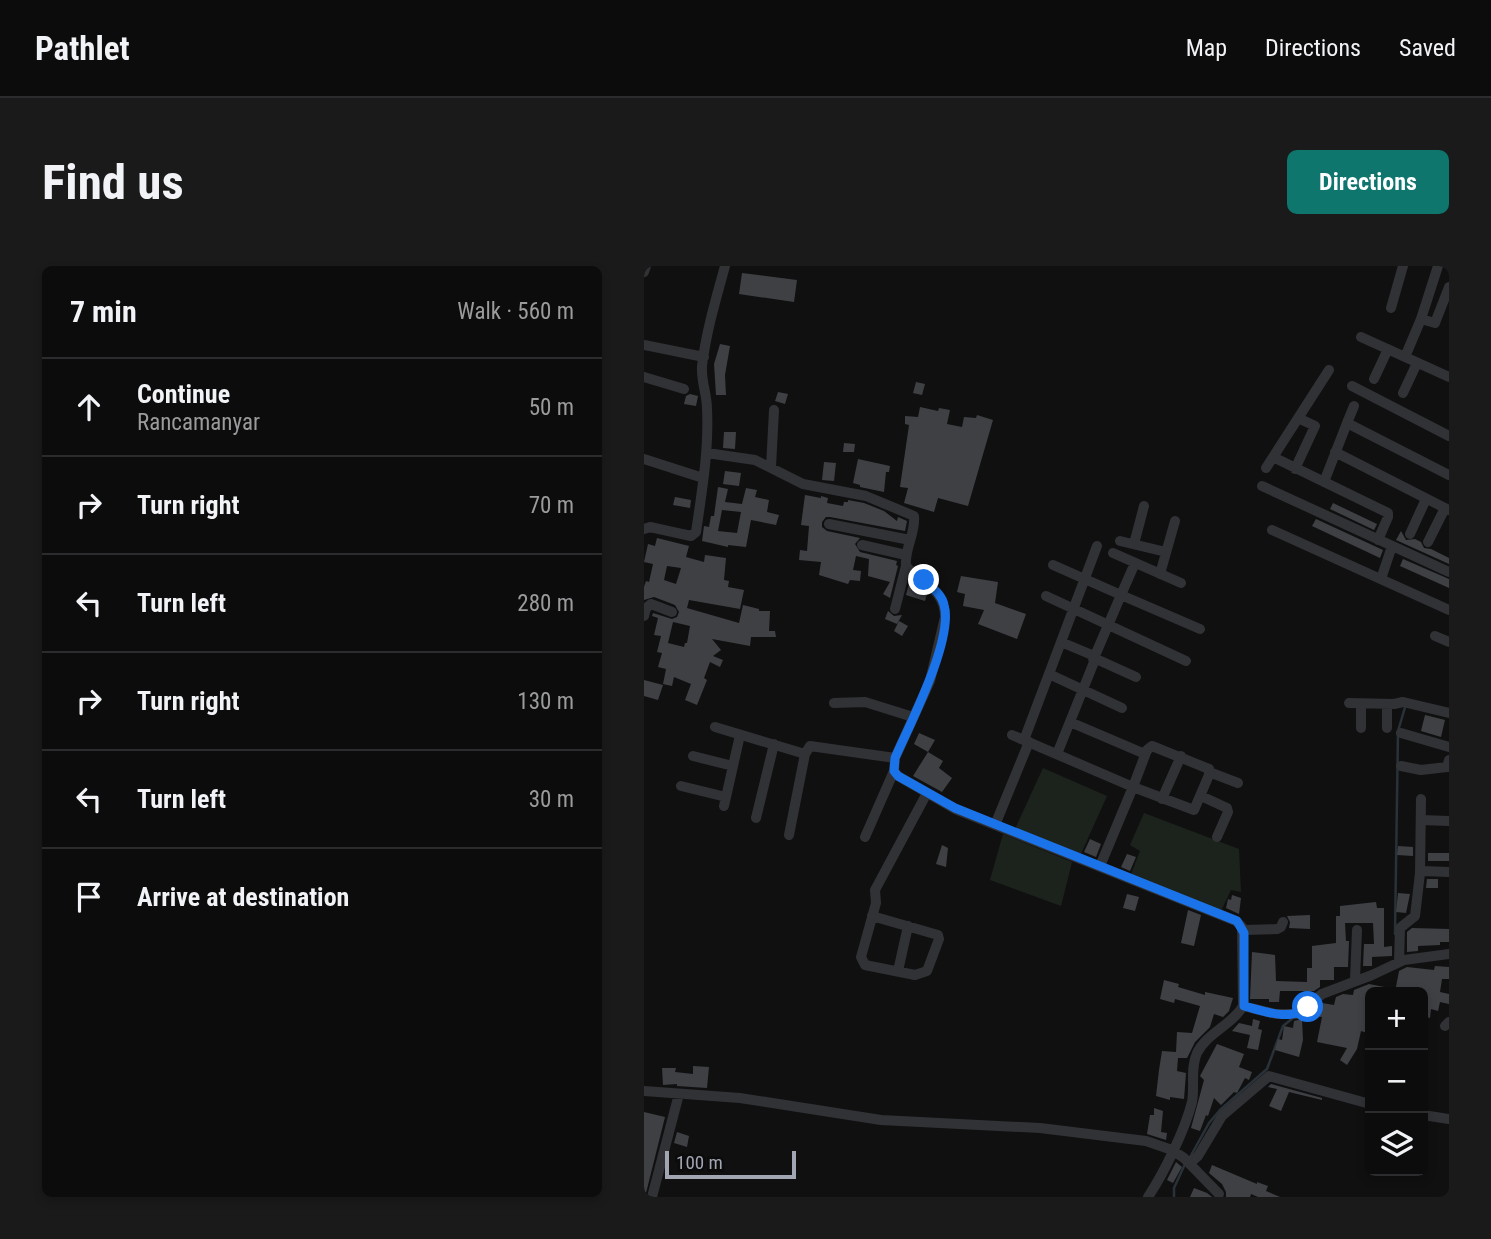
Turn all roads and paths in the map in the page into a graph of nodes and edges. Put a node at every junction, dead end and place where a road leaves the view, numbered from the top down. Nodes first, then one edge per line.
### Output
1 (646, 266) edge
2 (725, 266) edge
3 (1403, 266) edge
4 (1438, 266) edge
5 (644, 272) edge
6 (1430, 288) junction
7 (1448, 292) edge
8 (1391, 307) dead end
9 (1420, 318) junction
10 (1361, 337) dead end
11 (644, 345) edge
12 (1388, 349) junction
13 (704, 357) junction
14 (1405, 357) junction
15 (1417, 363) junction
16 (1329, 370) dead end
17 (644, 377) edge
18 (1449, 377) edge
19 (1374, 379) dead end
20 (1352, 386) dead end
21 (684, 389) dead end
22 (1403, 393) dead end
23 (1354, 406) dead end
24 (774, 410) dead end
25 (1298, 418) junction
26 (1347, 423) junction
27 (1449, 436) edge
28 (1335, 452) junction
29 (707, 453) junction
30 (1273, 457) junction
31 (644, 459) edge
32 (771, 467) junction
33 (1266, 468) dead end
34 (1295, 468) junction
35 (1449, 475) edge
36 (703, 478) junction
37 (1324, 482) junction
38 (1262, 486) dead end
39 (1426, 499) junction
40 (1144, 506) dead end
41 (1447, 509) edge
42 (1175, 521) dead end
43 (829, 524) dead end
44 (644, 529) edge
45 (1272, 530) dead end
46 (1410, 534) dead end
47 (910, 540) junction
48 (1378, 540) junction
49 (1120, 541) dead end
50 (1428, 542) dead end
51 (1134, 544) junction
52 (862, 545) dead end
53 (1097, 546) dead end
54 (1392, 546) junction
55 (1113, 552) dead end
56 (1166, 552) junction
57 (906, 555) junction
58 (1135, 564) junction
59 (1054, 565) dead end
60 (906, 566) junction
61 (1449, 572) edge
62 (1160, 574) junction
63 (1085, 579) junction
64 (1381, 579) junction
65 (1181, 583) dead end
66 (1121, 595) junction
67 (1046, 596) dead end
68 (895, 609) dead end
69 (1073, 609) junction
70 (1449, 610) edge
71 (673, 612) dead end
72 (644, 616) edge
73 (1108, 625) junction
74 (1200, 629) dead end
75 (1435, 636) dead end
76 (1061, 642) junction
77 (1449, 642) edge
78 (1094, 658) junction
79 (1186, 661) dead end
80 (1051, 675) junction
81 (1136, 677) dead end
82 (1084, 690) junction
83 (834, 703) dead end
84 (1349, 703) dead end
85 (1361, 704) junction
86 (1387, 704) junction
87 (1122, 708) dead end
88 (1449, 713) edge
89 (913, 717) junction
90 (1070, 722) junction
91 (715, 727) dead end
92 (1361, 728) dead end
93 (1387, 728) dead end
94 (1401, 733) dead end
95 (740, 735) junction
96 (1012, 735) dead end
97 (1027, 741) junction
98 (774, 744) junction
99 (1449, 747) edge
100 (806, 754) junction
101 (1057, 754) junction
102 (1145, 754) junction
103 (693, 755) dead end
104 (1181, 756) junction
105 (895, 758) junction
106 (1449, 760) edge
107 (733, 766) junction
108 (1401, 766) dead end
109 (894, 771) junction
110 (1209, 772) junction
111 (1238, 783) dead end
112 (681, 786) dead end
113 (1133, 787) junction
114 (927, 793) junction
115 (1200, 796) junction
116 (1162, 799) junction
117 (1421, 799) dead end
118 (755, 818) dead end
119 (1421, 820) junction
120 (1449, 821) edge
121 (995, 825) junction
122 (789, 835) dead end
123 (865, 837) dead end
124 (1217, 837) dead end
125 (1100, 866) junction
126 (1449, 872) edge
127 (1420, 873) junction
128 (872, 916) junction
129 (1283, 922) dead end
130 (908, 926) junction
131 (1243, 930) junction
132 (1357, 930) dead end
133 (1449, 954) edge
134 (1399, 962) junction
135 (898, 971) junction
136 (1356, 980) junction
137 (1244, 1006) junction
138 (644, 1091) edge
139 (679, 1094) junction
140 (1365, 1103) edge
141 (1428, 1116) edge
142 (1449, 1119) edge
143 (1181, 1157) junction
144 (1219, 1194) dead end
145 (652, 1197) edge
146 (1148, 1197) edge

1 - 5 street
2 - 13 street
3 - 8 street
4 - 6 street
6 - 7 street
6 - 9 street
7 - 9 street
9 - 14 street
10 - 12 street
11 - 13 street
12 - 14 street
12 - 19 street
13 - 29 street
14 - 15 street
15 - 18 street
15 - 22 street
16 - 25 street
17 - 21 street
20 - 27 street
23 - 26 street
24 - 32 street
25 - 30 street
25 - 34 street
26 - 28 street
26 - 35 street
28 - 37 street
28 - 39 street
29 - 32 street
29 - 36 street
30 - 33 street
30 - 34 street
31 - 36 street
32 - 47 street
34 - 37 street
36 - 44 street
37 - 48 street
38 - 48 street
39 - 41 street
39 - 46 street
40 - 51 street
41 - 50 street
42 - 56 street
43 - 47 street
45 - 64 street
47 - 57 street
48 - 54 street
49 - 51 street
51 - 56 street
52 - 57 street
53 - 63 street
54 - 61 street
54 - 64 street
55 - 58 street
56 - 62 street
57 - 60 street
58 - 62 street
58 - 66 street
59 - 63 street
60 - 68 street
60 - 89 street
62 - 65 street
63 - 66 street
63 - 69 street
64 - 70 street
66 - 73 street
66 - 74 street
67 - 69 street
69 - 73 street
69 - 76 street
71 - 72 street
73 - 78 street
73 - 79 street
75 - 77 street
76 - 78 street
76 - 80 street
78 - 81 street
78 - 82 street
80 - 82 street
80 - 97 street
82 - 87 street
82 - 90 street
83 - 89 street
84 - 85 street
85 - 86 street
85 - 92 street
86 - 88 street
86 - 93 street
89 - 105 street
90 - 101 street
90 - 102 street
91 - 95 street
94 - 99 street
95 - 98 street
95 - 107 street
96 - 97 street
97 - 101 street
97 - 121 street
98 - 100 street
98 - 118 street
100 - 105 street
100 - 122 street
101 - 113 street
102 - 104 street
102 - 113 street
103 - 107 street
104 - 110 street
104 - 116 street
105 - 109 street
106 - 108 street
107 - 112 street
109 - 114 street
109 - 123 street
110 - 111 street
110 - 115 street
113 - 116 street
113 - 125 street
114 - 121 street
114 - 128 street
115 - 116 street
115 - 124 street
117 - 119 street
119 - 120 street
119 - 127 street
121 - 125 street
125 - 131 street
126 - 127 street
127 - 134 street
128 - 130 street
128 - 135 street
129 - 131 street
130 - 135 street
130 - 135 street
131 - 137 street
132 - 136 street
133 - 134 street
134 - 136 street
136 - 137 street
137 - 143 street
138 - 139 street
139 - 143 street
139 - 145 street
140 - 143 street
141 - 142 street
143 - 144 street
143 - 146 street

